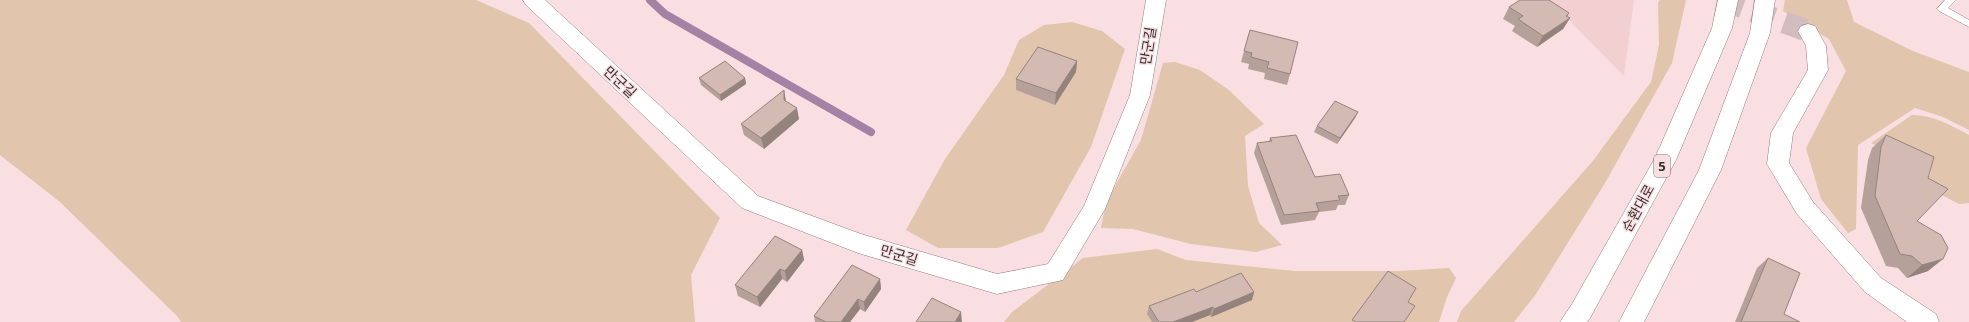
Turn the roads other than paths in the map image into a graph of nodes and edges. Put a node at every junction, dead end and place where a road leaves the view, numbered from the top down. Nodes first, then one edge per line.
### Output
1 (533, 0) edge
2 (1156, 0) edge
3 (1728, 0) edge
4 (1765, 0) edge
5 (1951, 0) edge
6 (1969, 24) edge
7 (1808, 32) dead end
8 (1572, 322) edge
9 (1631, 322) edge
10 (1927, 322) edge

1 - 2 main road, 만군길
3 - 8 main road, 순환대로 / 5
4 - 9 main road
5 - 6 lane
7 - 10 main road

